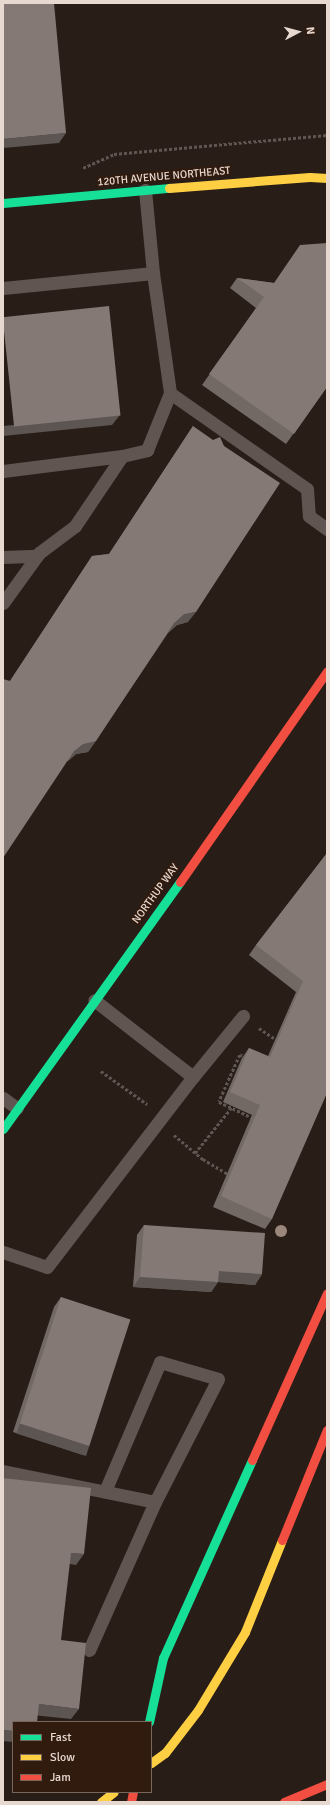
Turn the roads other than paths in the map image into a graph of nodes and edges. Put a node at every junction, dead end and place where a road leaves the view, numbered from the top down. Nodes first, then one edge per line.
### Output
1 (327, 178) edge
2 (145, 190) junction
3 (3, 204) edge
4 (153, 273) junction
5 (3, 288) edge
6 (170, 393) junction
7 (122, 456) junction
8 (3, 471) edge
9 (327, 529) edge
10 (37, 556) junction
11 (3, 557) edge
12 (3, 603) edge
13 (327, 671) edge
14 (94, 1000) junction
15 (243, 1016) dead end
16 (193, 1077) junction
17 (3, 1098) edge
18 (17, 1108) junction
19 (3, 1129) edge
20 (3, 1252) edge
21 (327, 1293) edge
22 (327, 1430) edge
23 (3, 1471) edge
24 (104, 1491) junction
25 (155, 1502) junction
26 (89, 1650) dead end
27 (148, 1721) edge
28 (152, 1762) edge
29 (326, 1780) edge
30 (113, 1793) edge
31 (319, 1796) dead end
32 (101, 1802) edge
33 (284, 1802) edge

1 - 2 main road, 120TH AVENUE NORTHEAST
2 - 3 main road, 120TH AVENUE NORTHEAST
2 - 4 lane
4 - 5 lane
4 - 6 lane
6 - 7 lane
6 - 9 lane
7 - 8 lane
7 - 10 lane
10 - 11 lane
10 - 12 lane
13 - 14 main road, NORTHUP WAY
14 - 16 lane
14 - 18 main road, NORTHUP WAY
15 - 16 lane
16 - 20 lane
17 - 18 lane
18 - 19 main road, NORTHUP WAY
21 - 27 main road
22 - 28 main road
23 - 24 lane
24 - 25 lane
24 - 25 lane
25 - 26 lane
29 - 31 main road
29 - 33 main road
30 - 32 main road

